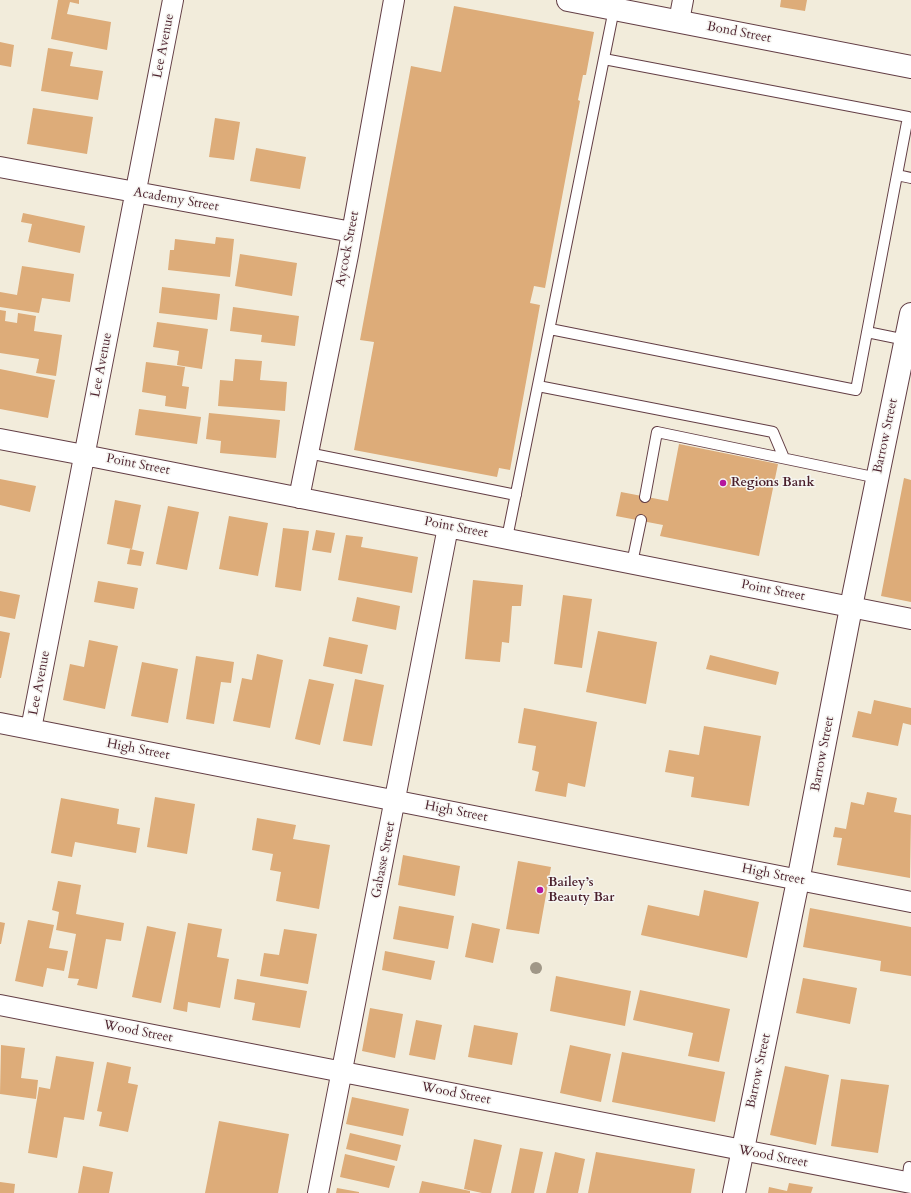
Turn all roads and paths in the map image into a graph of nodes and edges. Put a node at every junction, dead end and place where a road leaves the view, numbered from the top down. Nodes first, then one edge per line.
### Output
1 (172, 0) edge
2 (394, 0) edge
3 (568, 0) edge
4 (683, 0) edge
5 (614, 9) junction
6 (679, 21) junction
7 (604, 59) junction
8 (911, 67) edge
9 (0, 167) edge
10 (897, 175) junction
11 (911, 178) edge
12 (135, 192) junction
13 (352, 232) junction
14 (911, 314) edge
15 (550, 329) junction
16 (867, 332) junction
17 (908, 340) edge
18 (538, 386) junction
19 (0, 439) edge
20 (308, 454) junction
21 (84, 455) junction
22 (784, 458) junction
23 (878, 478) junction
24 (516, 495) junction
25 (645, 497) dead end
26 (300, 498) junction
27 (641, 520) dead end
28 (448, 527) junction
29 (507, 538) junction
30 (632, 563) junction
31 (851, 607) junction
32 (911, 619) edge
33 (0, 723) edge
34 (31, 729) junction
35 (395, 800) junction
36 (798, 880) junction
37 (911, 902) edge
38 (0, 1005) edge
39 (341, 1071) junction
40 (743, 1151) junction
41 (909, 1178) edge
42 (318, 1193) edge
43 (734, 1193) edge

1 - 12 street, Lee Avenue
2 - 13 street, Aycock Street
3 - 5 main road, Bond Street
4 - 6 street
5 - 6 main road, Bond Street
5 - 7 lane
6 - 8 main road, Bond Street
7 - 10 lane
7 - 15 lane
9 - 12 street, Academy Street
10 - 11 lane
10 - 16 lane
12 - 13 street, Academy Street
12 - 21 street, Lee Avenue
13 - 20 street, Aycock Street
14 - 17 main road, Barrow Street
15 - 16 lane
15 - 18 lane
16 - 17 lane
17 - 23 main road, Barrow Street
18 - 22 lane
18 - 24 lane
19 - 21 street, Point Street
20 - 24 lane
20 - 26 street, Aycock Street
21 - 26 street, Point Street
21 - 34 street, Lee Avenue
22 - 23 lane
22 - 25 lane
23 - 31 main road, Barrow Street
24 - 29 lane
26 - 28 street, Point Street
27 - 30 lane
28 - 29 street, Point Street
28 - 35 street, Gabasse Street
29 - 30 street, Point Street
30 - 31 street, Point Street
31 - 32 street, Point Street
31 - 36 main road, Barrow Street
33 - 34 street, High Street
34 - 35 street, High Street
35 - 36 street, High Street
35 - 39 street, Gabasse Street
36 - 37 street, High Street
36 - 40 main road, Barrow Street
38 - 39 street, Wood Street
39 - 40 street, Wood Street
39 - 42 street, Gabasse Street
40 - 41 street, Wood Street
40 - 43 main road, Barrow Street

